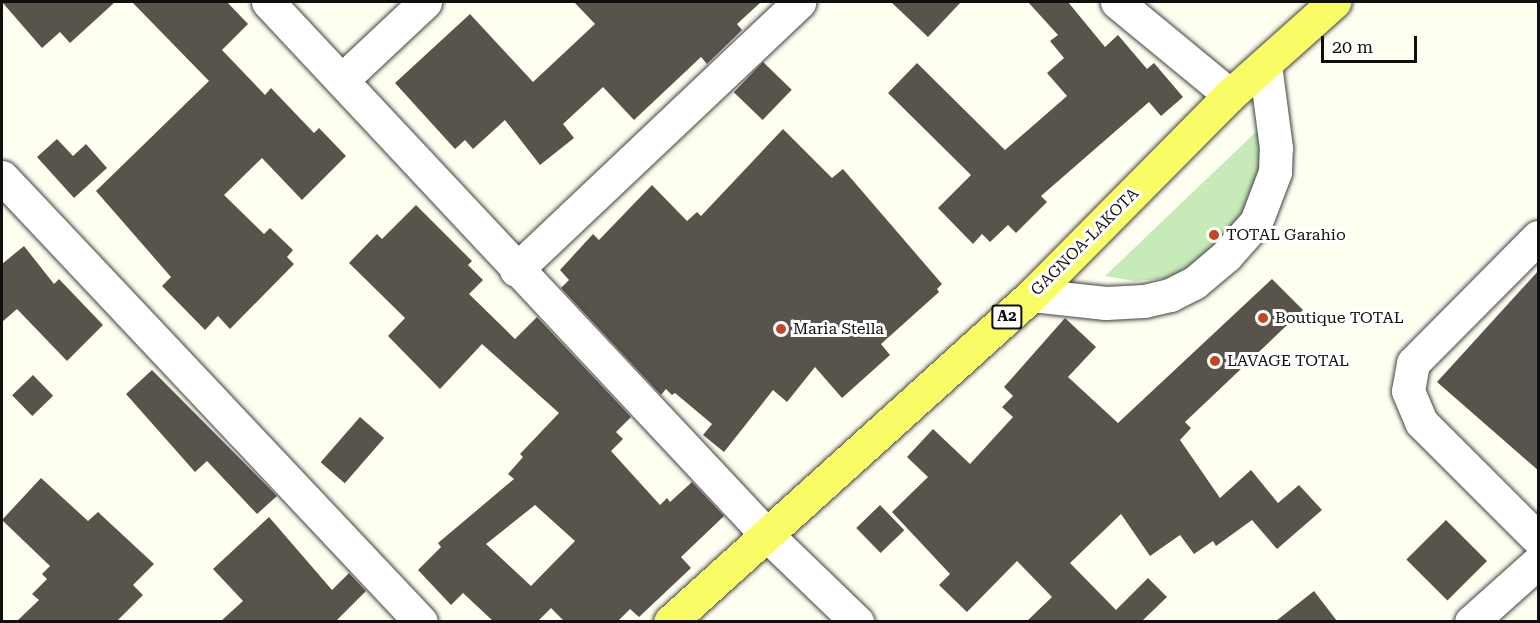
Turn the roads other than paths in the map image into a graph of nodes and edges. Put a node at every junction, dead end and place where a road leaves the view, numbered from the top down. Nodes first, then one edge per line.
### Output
1 (268, 2) edge
2 (425, 2) edge
3 (799, 2) edge
4 (1117, 2) edge
5 (1334, 2) edge
6 (1265, 65) junction
7 (342, 80) junction
8 (1230, 95) junction
9 (2, 177) edge
10 (1539, 237) edge
11 (516, 270) junction
12 (1032, 295) junction
13 (766, 534) junction
14 (1539, 539) edge
15 (1539, 562) edge
16 (421, 621) edge
17 (670, 621) edge
18 (857, 621) edge
19 (1471, 621) edge

1 - 7 street
2 - 7 street
3 - 11 street
4 - 8 street
5 - 6 main road, GAGNOA-LAKOTA / A2
6 - 8 main road, GAGNOA-LAKOTA / A2
6 - 12 street
7 - 11 street
8 - 12 main road, GAGNOA-LAKOTA / A2
9 - 16 street
10 - 14 street
11 - 13 street
12 - 13 main road, GAGNOA-LAKOTA / A2
13 - 17 main road, GAGNOA-LAKOTA / A2
13 - 18 street
15 - 19 street

